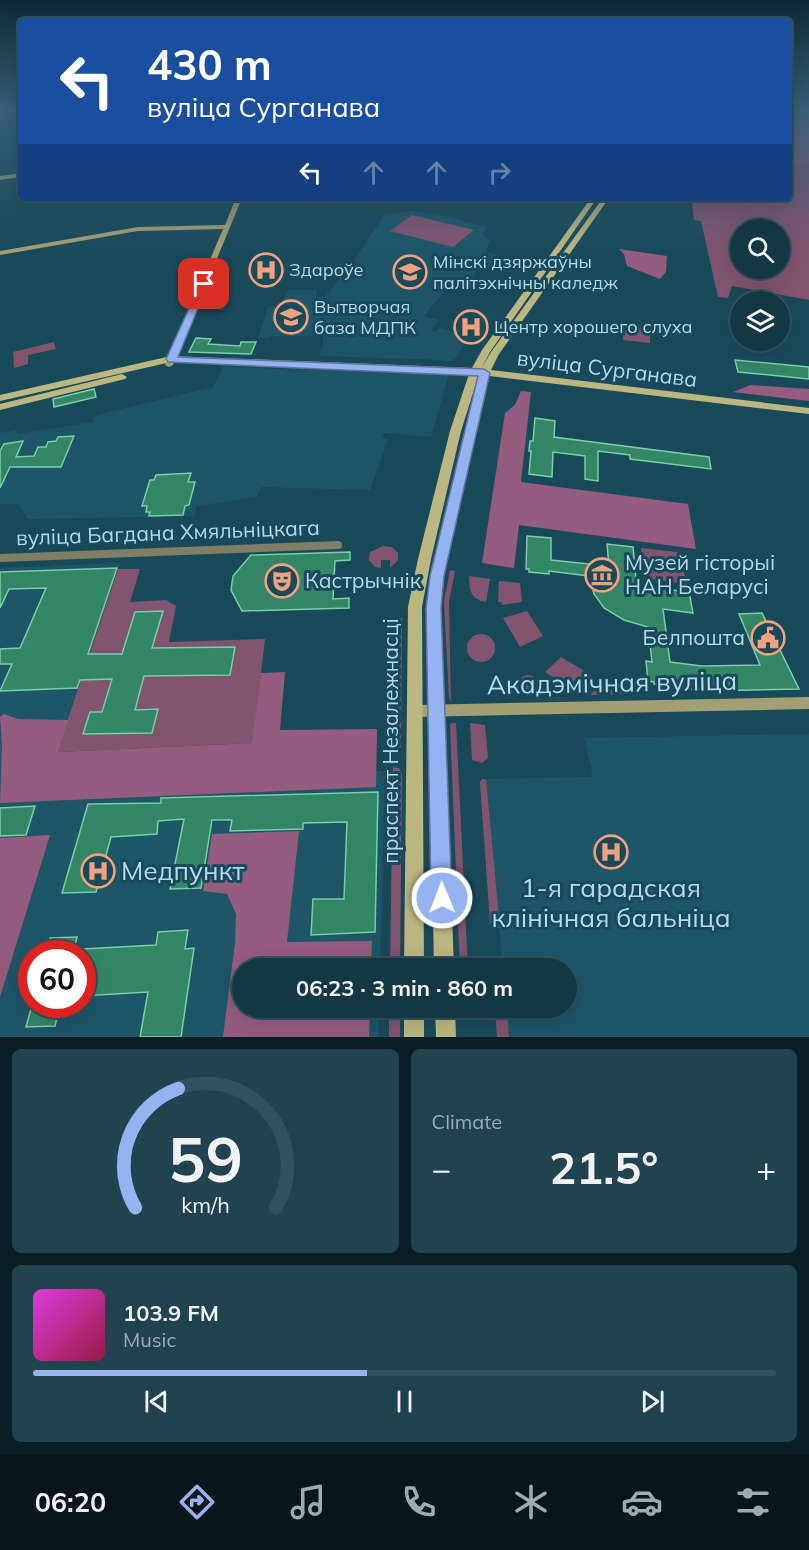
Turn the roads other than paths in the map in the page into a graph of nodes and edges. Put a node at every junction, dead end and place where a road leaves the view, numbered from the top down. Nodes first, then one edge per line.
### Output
1 (18, 175) edge
2 (0, 178) edge
3 (238, 201) edge
4 (592, 201) edge
5 (604, 201) edge
6 (227, 227) junction
7 (0, 253) edge
8 (170, 362) junction
9 (479, 372) junction
10 (0, 398) edge
11 (0, 407) edge
12 (809, 411) edge
13 (338, 545) dead end
14 (0, 558) edge
15 (809, 703) edge
16 (415, 711) junction
17 (437, 711) junction
18 (414, 958) edge
19 (444, 958) edge
20 (414, 1018) edge
21 (445, 1018) edge
22 (414, 1037) edge
23 (446, 1037) edge

1 - 2 street
3 - 6 street
4 - 9 main road, праспект Незалежнасці
5 - 9 main road, праспект Незалежнасці
6 - 7 street
6 - 8 street
8 - 9 main road, вуліца Сурганава
8 - 10 main road, вуліца Сурганава
8 - 11 main road, вуліца Сурганава
9 - 12 main road, вуліца Сурганава
9 - 16 main road, праспект Незалежнасці
9 - 17 main road, праспект Незалежнасці
13 - 14 street, вуліца Багдана Хмяльніцкага
15 - 17 street, Акадэмічная вуліца
16 - 17 street, Акадэмічная вуліца
16 - 18 main road, праспект Незалежнасці
17 - 19 main road, праспект Незалежнасці
20 - 22 main road
21 - 23 main road

